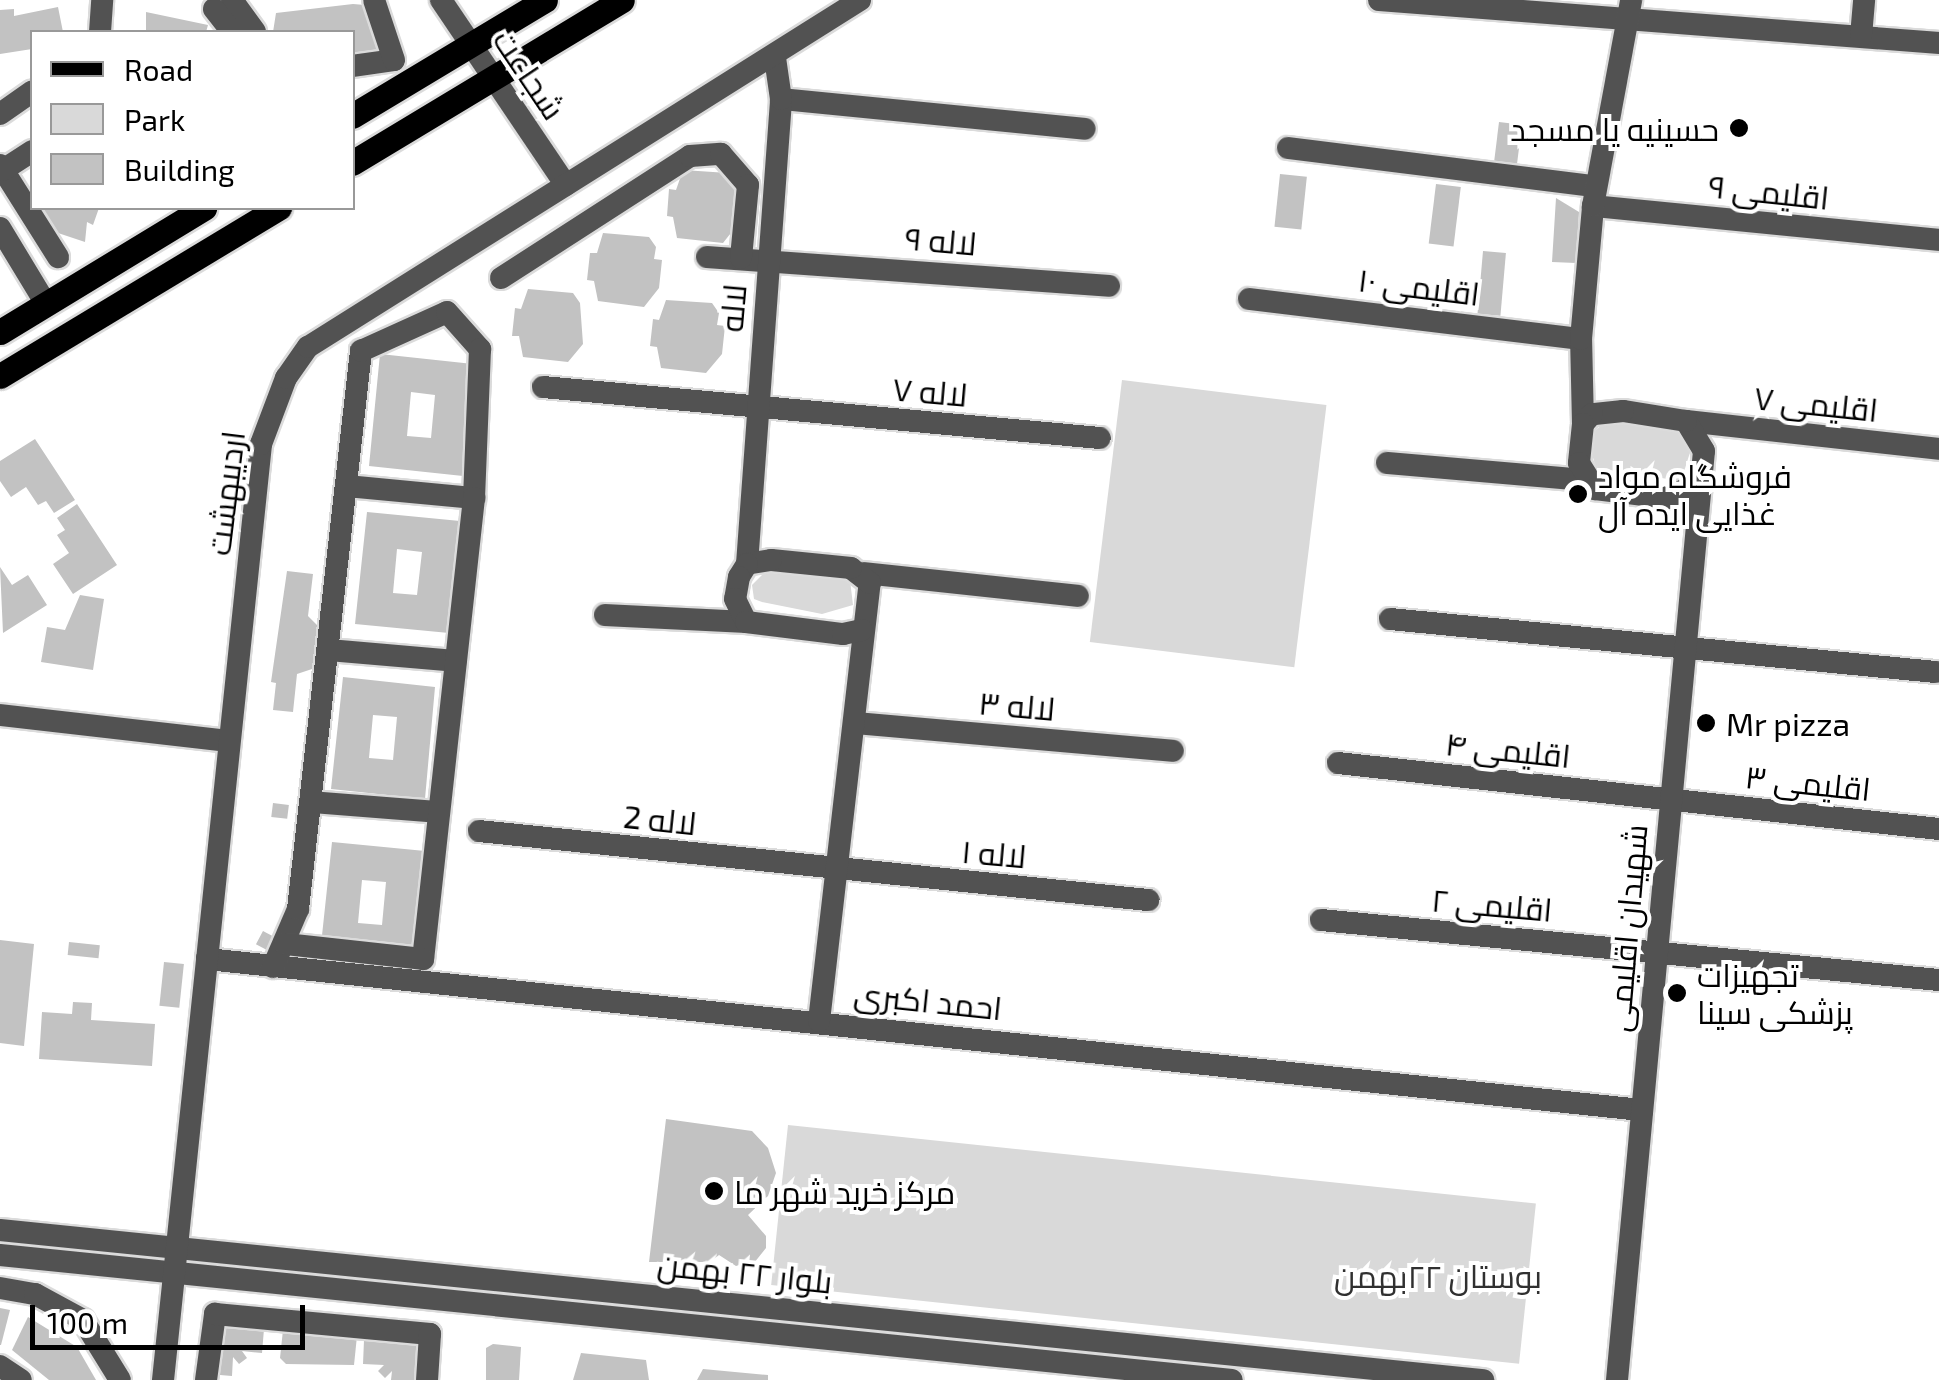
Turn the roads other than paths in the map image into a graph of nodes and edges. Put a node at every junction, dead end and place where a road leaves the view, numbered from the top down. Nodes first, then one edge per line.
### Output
1 (102, 0) edge
2 (374, 0) edge
3 (442, 0) edge
4 (544, 0) edge
5 (622, 0) edge
6 (860, 0) edge
7 (1382, 0) edge
8 (1864, 0) edge
9 (223, 4) edge
10 (1629, 10) edge
11 (100, 30) edge
12 (231, 30) edge
13 (253, 30) edge
14 (1860, 36) junction
15 (1939, 43) edge
16 (470, 45) junction
17 (775, 58) junction
18 (355, 66) edge
19 (493, 78) junction
20 (30, 93) edge
21 (781, 99) junction
22 (0, 114) edge
23 (355, 114) edge
24 (1084, 129) dead end
25 (1288, 148) dead end
26 (30, 152) edge
27 (355, 161) edge
28 (2, 168) edge
29 (566, 184) junction
30 (1594, 196) junction
31 (201, 210) edge
32 (275, 210) edge
33 (0, 228) edge
34 (1939, 240) edge
35 (58, 256) dead end
36 (707, 257) dead end
37 (741, 258) junction
38 (769, 259) junction
39 (501, 278) dead end
40 (1109, 286) dead end
41 (1249, 299) dead end
42 (46, 304) junction
43 (0, 332) edge
44 (1581, 338) junction
45 (0, 376) edge
46 (543, 387) dead end
47 (755, 408) junction
48 (1686, 421) junction
49 (1583, 424) junction
50 (1742, 427) junction
51 (1100, 438) dead end
52 (1939, 449) edge
53 (1704, 451) junction
54 (1387, 463) dead end
55 (1584, 480) junction
56 (1699, 482) junction
57 (346, 486) junction
58 (474, 498) junction
59 (1668, 498) junction
60 (1694, 531) junction
61 (747, 564) junction
62 (864, 573) junction
63 (1078, 596) dead end
64 (604, 614) dead end
65 (1390, 619) dead end
66 (746, 622) junction
67 (862, 630) junction
68 (1684, 649) junction
69 (328, 650) junction
70 (456, 660) junction
71 (1935, 672) dead end
72 (0, 715) edge
73 (855, 723) junction
74 (229, 741) junction
75 (1173, 752) dead end
76 (1338, 763) dead end
77 (1670, 800) junction
78 (312, 802) junction
79 (439, 812) junction
80 (1939, 829) edge
81 (479, 831) dead end
82 (834, 871) junction
83 (1148, 900) dead end
84 (1322, 920) dead end
85 (285, 944) junction
86 (1656, 952) junction
87 (207, 959) junction
88 (273, 966) junction
89 (1939, 980) edge
90 (819, 1021) junction
91 (1642, 1110) junction
92 (0, 1230) edge
93 (174, 1248) junction
94 (0, 1255) edge
95 (173, 1272) junction
96 (0, 1288) edge
97 (0, 1366) edge
98 (21, 1380) edge
99 (120, 1380) edge
100 (163, 1380) edge
101 (206, 1380) edge
102 (427, 1380) edge
103 (1232, 1380) edge
104 (1483, 1380) edge
105 (1618, 1380) edge

1 - 11 street
2 - 18 street
3 - 16 street, شجاعت
4 - 16 main road
5 - 19 main road
6 - 17 street, اردیبهشت
7 - 10 street
8 - 14 street
9 - 12 street
9 - 13 street
10 - 14 street
10 - 30 street
14 - 15 street
16 - 19 street, شجاعت
16 - 23 main road
17 - 21 street, لاله
17 - 29 street, اردیبهشت
19 - 27 main road
19 - 29 street, شجاعت
20 - 22 street
21 - 24 street
21 - 38 street, لاله
25 - 30 street, اقلیمی ۹
26 - 28 street
28 - 35 street
29 - 74 street, اردیبهشت
30 - 34 street, اقلیمی ۹
30 - 44 street
31 - 42 main road
32 - 45 main road
33 - 42 street
36 - 37 street, لاله ۹
37 - 38 street, لاله ۹
37 - 39 street
38 - 40 street, لاله ۹
38 - 47 street, لاله
41 - 44 street, اقلیمی ۱۰
42 - 43 main road
44 - 49 street
46 - 47 street, لاله ۷
47 - 51 street, لاله ۷
47 - 61 street, لاله
48 - 49 street
48 - 50 street, اقلیمی ۷
48 - 53 street
49 - 55 street
50 - 52 street, اقلیمی ۷
50 - 53 street
53 - 56 street
54 - 55 street
55 - 59 street
56 - 59 street
56 - 60 street, شهیدان اقلیمی
57 - 58 street
57 - 58 street
57 - 69 street
58 - 70 street
59 - 60 street
60 - 68 street, شهیدان اقلیمی
61 - 62 street
61 - 66 street, لاله
62 - 63 street
62 - 67 street
64 - 66 street
65 - 68 street
66 - 67 street
67 - 73 street
68 - 71 street
68 - 77 street, شهیدان اقلیمی
69 - 70 street
69 - 78 street
70 - 79 street
72 - 74 street
73 - 75 street, لاله ۳
73 - 82 street
74 - 87 street, اردیبهشت
76 - 77 street, اقلیمی ۴
77 - 80 street, اقلیمی ۳
77 - 86 street, شهیدان اقلیمی
78 - 79 street
78 - 85 street
79 - 85 street
81 - 82 street, لاله 2
82 - 83 street, لاله ۱
82 - 90 street
84 - 86 street, اقلیمی ۲
85 - 88 street
86 - 89 street, اقلیمی ۲
86 - 91 street, شهیدان اقلیمی
87 - 88 street, احمد اکبری
87 - 93 street, اردیبهشت
88 - 90 street, احمد اکبری
90 - 91 street, احمد اکبری
91 - 105 street, شهیدان اقلیمی
92 - 93 street, بلوار ۲۲ بهمن
93 - 95 street, اردیبهشت
93 - 104 street, بلوار ۲۲ بهمن
94 - 95 street, بلوار ۲۲ بهمن
95 - 100 street, اردیبهشت
95 - 103 street, بلوار ۲۲ بهمن
96 - 99 street
97 - 98 street
101 - 102 street

